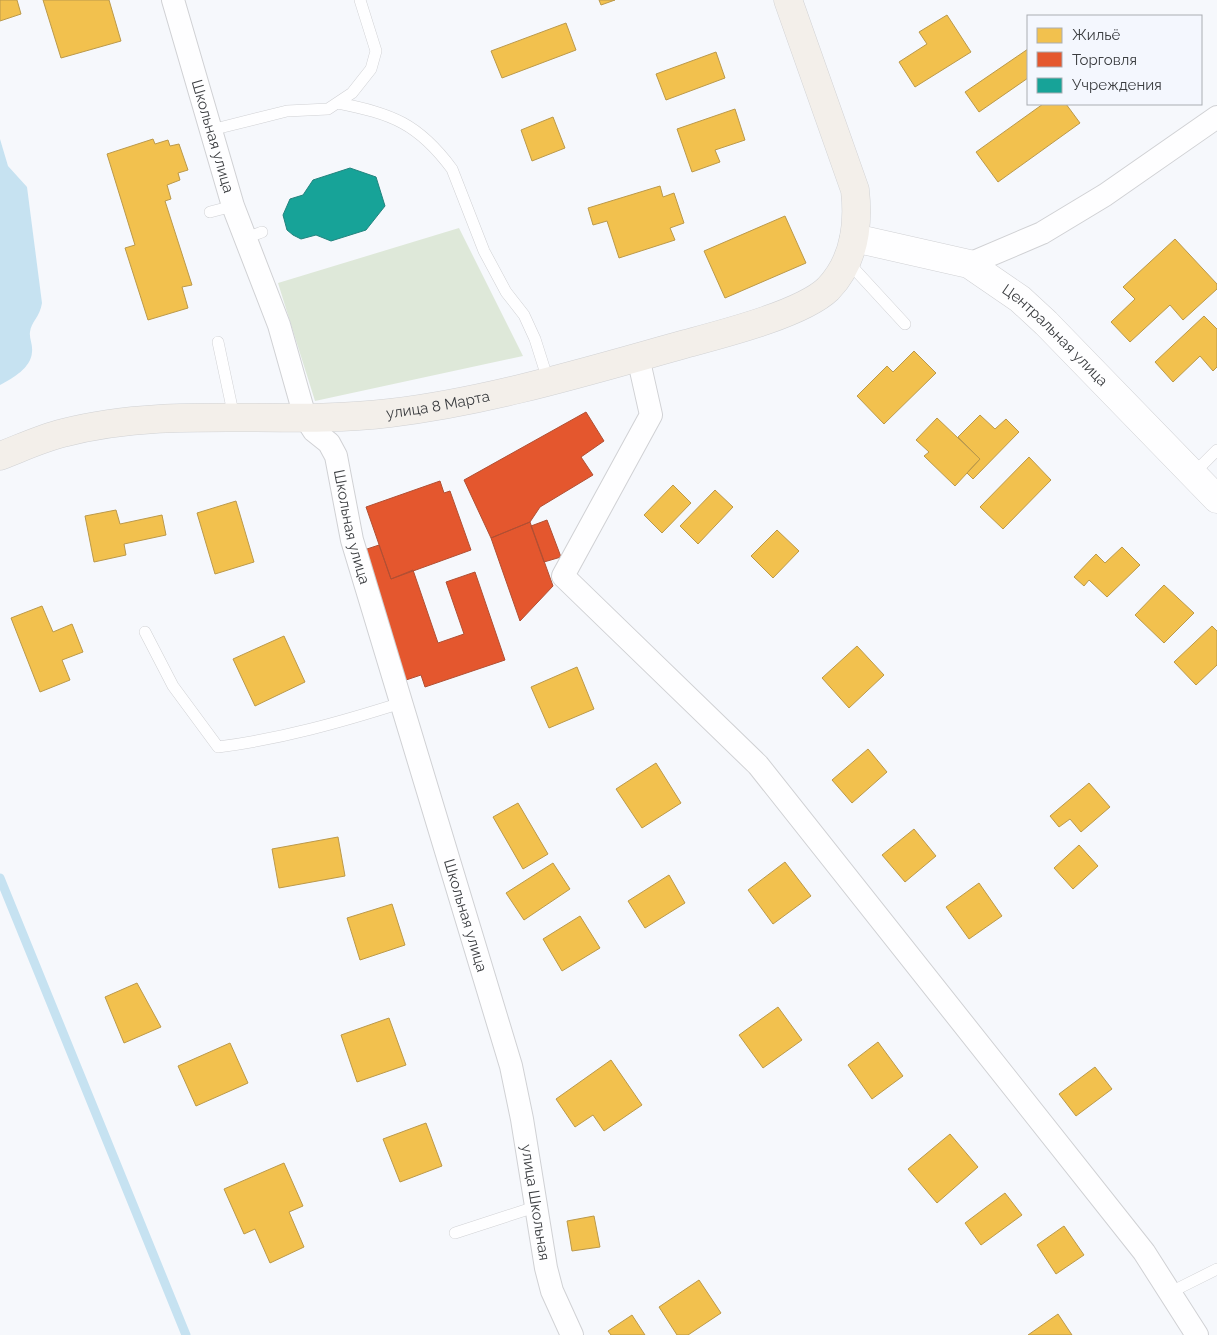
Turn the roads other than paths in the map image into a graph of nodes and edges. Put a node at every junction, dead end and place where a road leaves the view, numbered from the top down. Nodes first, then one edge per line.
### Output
1 (173, 0) edge
2 (360, 0) edge
3 (788, 0) edge
4 (338, 103) junction
5 (1217, 117) edge
6 (211, 130) junction
7 (233, 206) junction
8 (210, 212) dead end
9 (850, 250) junction
10 (969, 264) junction
11 (906, 324) dead end
12 (218, 342) dead end
13 (638, 357) junction
14 (548, 380) junction
15 (234, 417) junction
16 (305, 417) junction
17 (1217, 450) edge
18 (0, 456) edge
19 (1193, 474) junction
20 (1217, 499) edge
21 (145, 632) dead end
22 (402, 702) junction
23 (511, 1066) joint
24 (535, 1207) junction
25 (455, 1233) dead end
26 (1217, 1269) edge
27 (1171, 1292) junction
28 (572, 1335) edge
29 (1197, 1335) edge

1 - 6 street, Школьная улица
2 - 4 lane
3 - 9 main road
4 - 6 lane
4 - 14 lane
5 - 10 street
6 - 7 street, Школьная улица
7 - 8 lane
7 - 16 street, Школьная улица
9 - 10 street, Центральная улица
9 - 11 lane
9 - 13 main road, улица 8 Марта
10 - 19 street, Центральная улица
12 - 15 lane
13 - 14 main road, улица 8 Марта
13 - 27 street
14 - 16 main road, улица 8 Марта
15 - 16 main road, улица 8 Марта
15 - 18 main road, улица 8 Марта
16 - 22 street, Школьная улица
17 - 19 lane
19 - 20 street, Центральная улица
21 - 22 lane
22 - 23 street, Школьная улица
23 - 24 street, улица Школьная
24 - 25 lane
24 - 28 street, улица Школьная
26 - 27 lane
27 - 29 street

